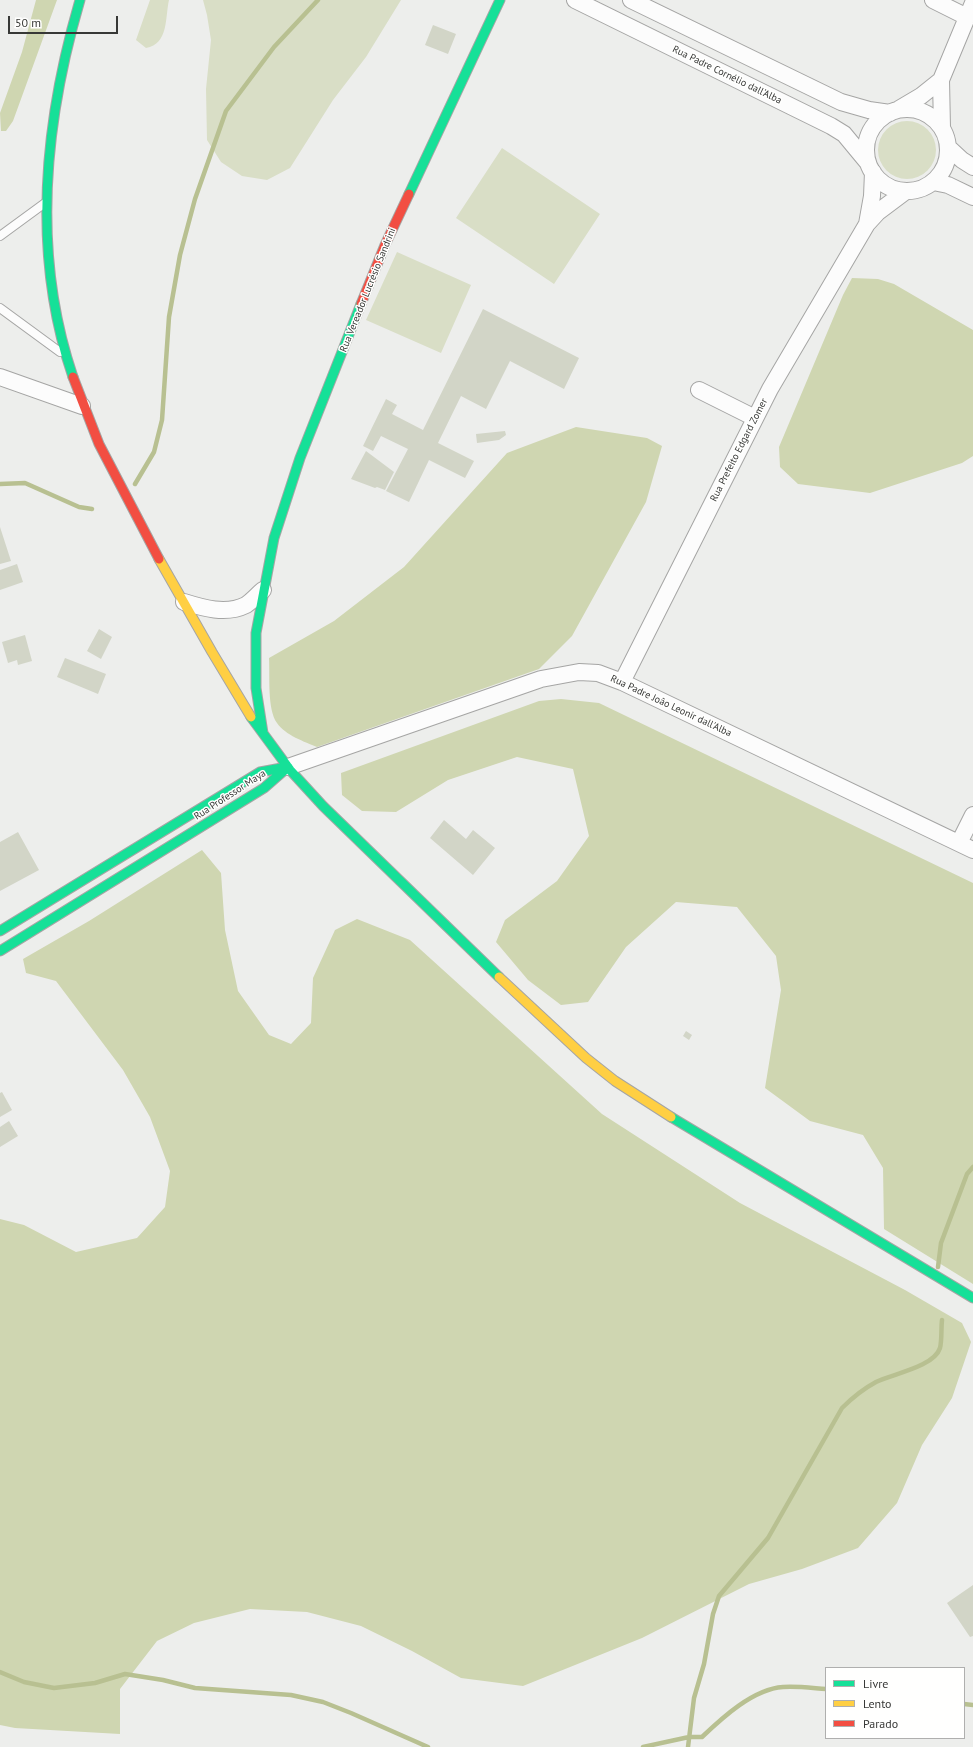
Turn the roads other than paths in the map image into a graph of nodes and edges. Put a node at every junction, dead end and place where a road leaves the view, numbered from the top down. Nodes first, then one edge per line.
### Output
1 (80, 0) edge
2 (500, 0) edge
3 (575, 0) edge
4 (631, 0) edge
5 (933, 0) edge
6 (970, 10) edge
7 (940, 80) junction
8 (895, 111) junction
9 (942, 128) junction
10 (948, 146) junction
11 (871, 167) junction
12 (973, 167) edge
13 (934, 182) junction
14 (906, 191) junction
15 (973, 197) edge
16 (46, 202) junction
17 (867, 224) junction
18 (0, 236) edge
19 (0, 308) edge
20 (65, 356) junction
21 (0, 376) edge
22 (699, 390) dead end
23 (82, 406) junction
24 (755, 418) junction
25 (262, 590) junction
26 (184, 602) junction
27 (622, 682) junction
28 (263, 733) junction
29 (288, 767) junction
30 (973, 815) edge
31 (966, 846) edge
32 (0, 931) edge
33 (0, 951) edge
34 (973, 1298) edge

1 - 16 main road
2 - 25 main road, Rua Vereador Lucrésio Sandrini
3 - 11 street, Rua Padre Cornélio dall'Alba
4 - 8 street
5 - 6 street
6 - 7 street
7 - 8 street
7 - 9 street
8 - 9 street
8 - 11 street
9 - 10 street
10 - 12 street
10 - 13 street
11 - 14 street
11 - 17 street, Rua Prefeito Edgard Zomer
13 - 14 street
13 - 15 street
14 - 17 street, Rua Prefeito Edgard Zomer
16 - 18 lane
16 - 20 main road
17 - 24 street, Rua Prefeito Edgard Zomer
19 - 20 lane
20 - 23 main road
21 - 23 street
22 - 24 street
23 - 26 main road
24 - 27 street, Rua Prefeito Edgard Zomer
25 - 26 street
25 - 28 main road, Rua Vereador Lucrésio Sandrini
26 - 28 main road
27 - 29 street, Rua Padre João Leonir dall'Alba
27 - 31 street, Rua Padre João Leonir dall'Alba
28 - 29 main road
29 - 32 main road, Rua Professor Maya
29 - 33 main road, Rua Professor Maya
29 - 34 main road
30 - 31 street

